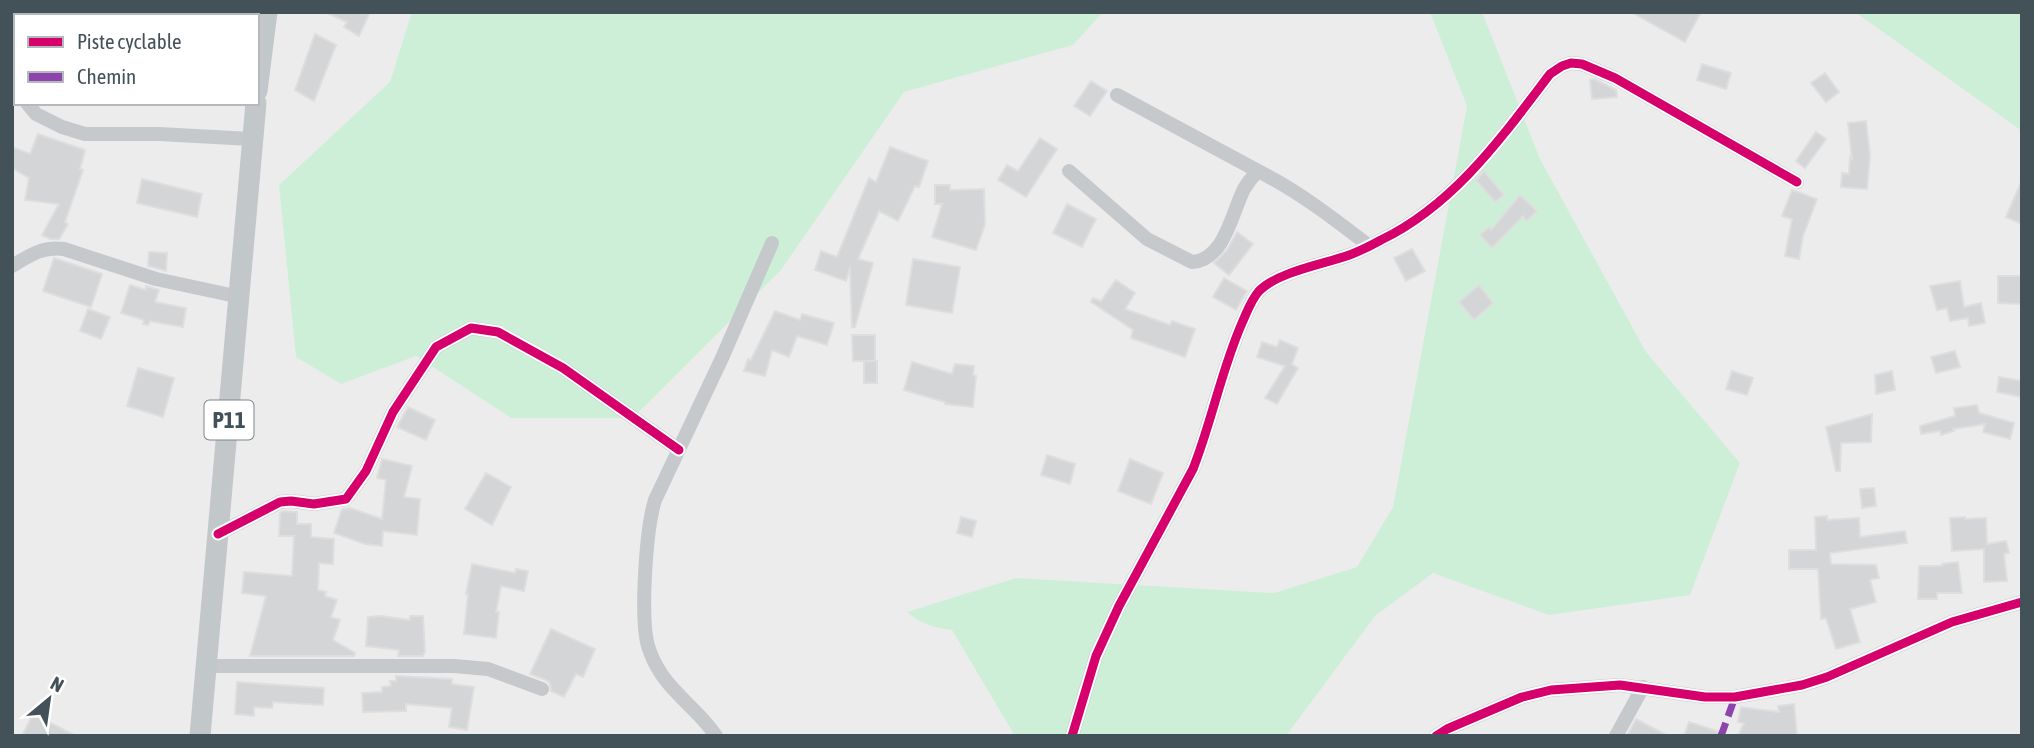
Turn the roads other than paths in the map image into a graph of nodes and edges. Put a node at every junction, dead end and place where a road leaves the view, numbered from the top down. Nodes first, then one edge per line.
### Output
1 (267, 12) edge
2 (259, 60) edge
3 (1117, 95) dead end
4 (29, 105) edge
5 (256, 105) edge
6 (251, 139) junction
7 (1069, 171) dead end
8 (1258, 171) junction
9 (1797, 182) dead end
10 (772, 243) dead end
11 (1368, 245) junction
12 (12, 266) edge
13 (240, 298) junction
14 (679, 450) junction
15 (218, 534) junction
16 (2022, 602) edge
17 (206, 666) junction
18 (1643, 687) junction
19 (542, 689) dead end
20 (200, 736) edge
21 (716, 736) edge
22 (1072, 736) edge
23 (1436, 736) edge
24 (1616, 736) edge

1 - 2 main road
3 - 8 street
4 - 6 street
5 - 6 main road, P11
6 - 13 main road, P11
7 - 8 street
8 - 11 street
9 - 11 street
10 - 14 street
11 - 22 street
12 - 13 street
13 - 15 main road, P11
14 - 15 street
14 - 21 street
15 - 17 main road, P11
16 - 18 street
17 - 19 street
17 - 20 main road, P11
18 - 23 street
18 - 24 street

